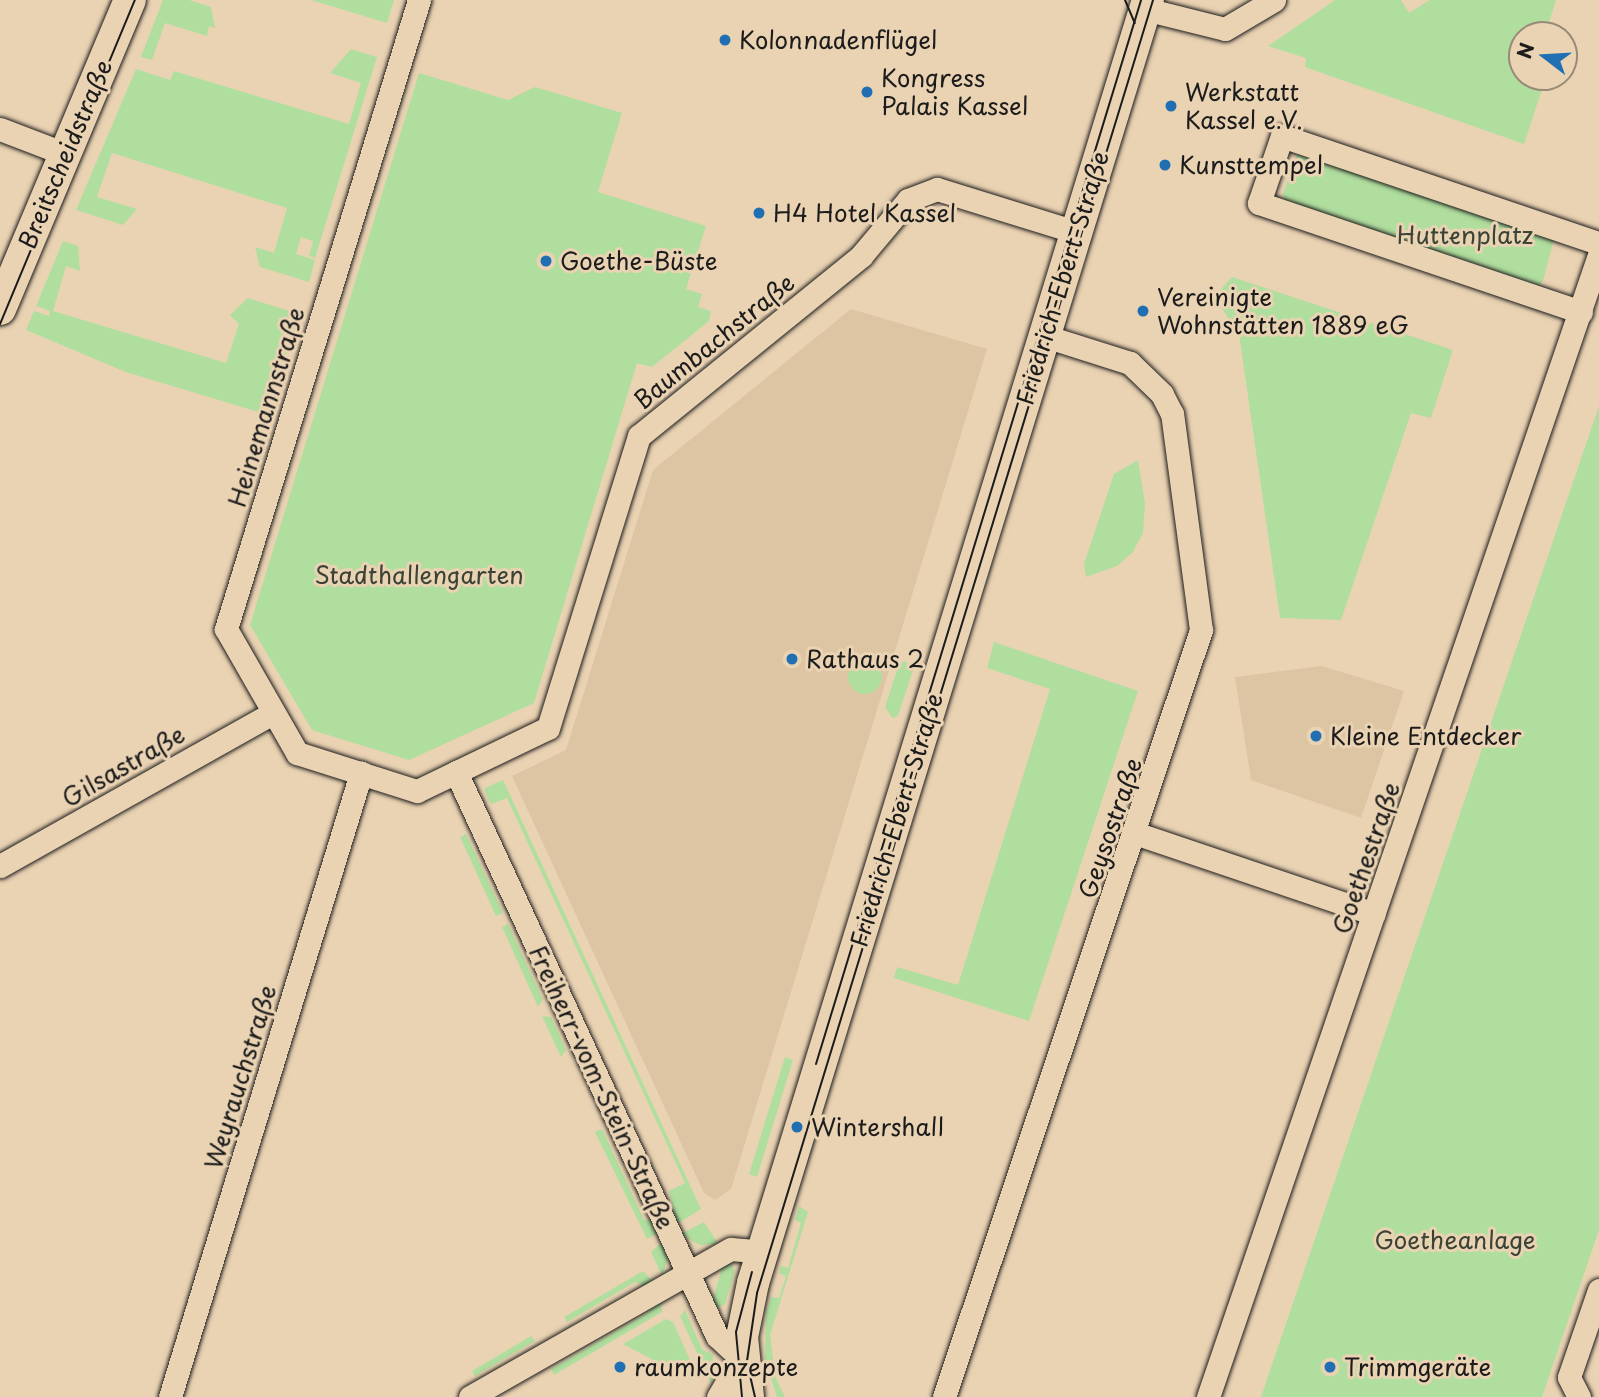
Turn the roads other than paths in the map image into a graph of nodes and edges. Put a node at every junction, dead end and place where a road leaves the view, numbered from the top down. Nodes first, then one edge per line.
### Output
1 (130, 0) edge
2 (419, 0) edge
3 (1274, 0) edge
4 (1146, 4) edge
5 (0, 129) edge
6 (65, 154) junction
7 (1076, 232) junction
8 (1599, 243) edge
9 (1599, 255) edge
10 (0, 309) edge
11 (1581, 312) junction
12 (1045, 335) junction
13 (273, 713) junction
14 (456, 772) junction
15 (361, 773) junction
16 (1135, 833) junction
17 (0, 866) edge
18 (1374, 914) junction
19 (763, 1252) junction
20 (688, 1272) junction
21 (1599, 1290) edge
22 (741, 1358) junction
23 (170, 1397) edge
24 (470, 1397) edge
25 (718, 1397) edge
26 (748, 1397) edge
27 (944, 1397) edge
28 (1208, 1397) edge
29 (1579, 1397) edge

1 - 6 street, Breitscheidstraße
2 - 13 street, Heinemannstraße
3 - 4 street
4 - 7 street, Friedrich-Ebert-Straße
5 - 6 street
6 - 10 street, Breitscheidstraße
7 - 12 street, Friedrich-Ebert-Straße
7 - 14 street, Baumbachstraße
8 - 11 street
9 - 11 street, Goethestraße
11 - 18 street, Goethestraße
12 - 16 street, Geysostraße
12 - 19 street, Friedrich-Ebert-Straße
13 - 15 street, Heinemannstraße
13 - 17 street, Gilsastraße
14 - 15 street, Baumbachstraße
14 - 20 street, Freiherr-vom-Stein-Straße
15 - 23 street, Weyrauchstraße
16 - 18 street
16 - 27 street, Geysostraße
18 - 28 street, Goethestraße
19 - 20 street
19 - 22 street, Friedrich-Ebert-Straße
20 - 22 street, Freiherr-vom-Stein-Straße
20 - 24 street
21 - 29 street
22 - 25 street, Friedrich-Ebert-Straße
22 - 26 street

